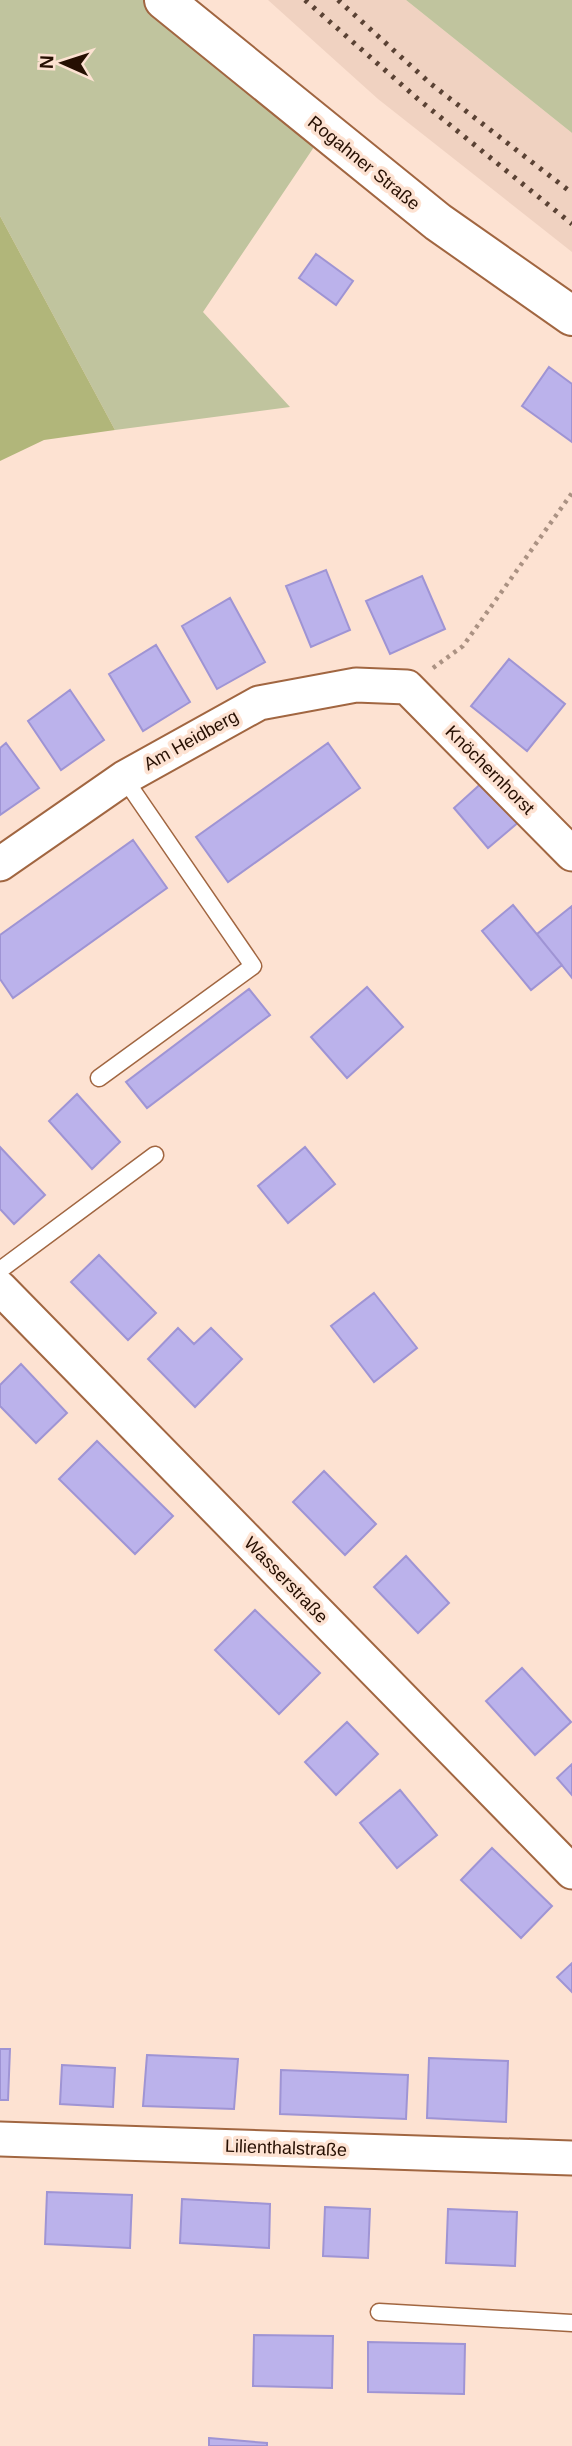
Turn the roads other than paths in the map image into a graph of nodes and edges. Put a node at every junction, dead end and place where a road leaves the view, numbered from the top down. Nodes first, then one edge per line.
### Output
1 (164, 0) edge
2 (572, 316) edge
3 (407, 687) joint
4 (124, 778) junction
5 (572, 854) edge
6 (0, 864) edge
7 (100, 1078) dead end
8 (155, 1155) dead end
9 (0, 1270) edge
10 (0, 1288) edge
11 (572, 1872) edge
12 (0, 2138) edge
13 (572, 2158) edge
14 (379, 2312) dead end
15 (572, 2323) edge

1 - 2 street, Rogahner Straße
3 - 4 street, Am Heidberg
3 - 5 street, Knöchernhorst
4 - 6 street, Am Heidberg
4 - 7 lane
8 - 9 lane
10 - 11 street, Wasserstraße
12 - 13 street, Lilienthalstraße
14 - 15 lane

